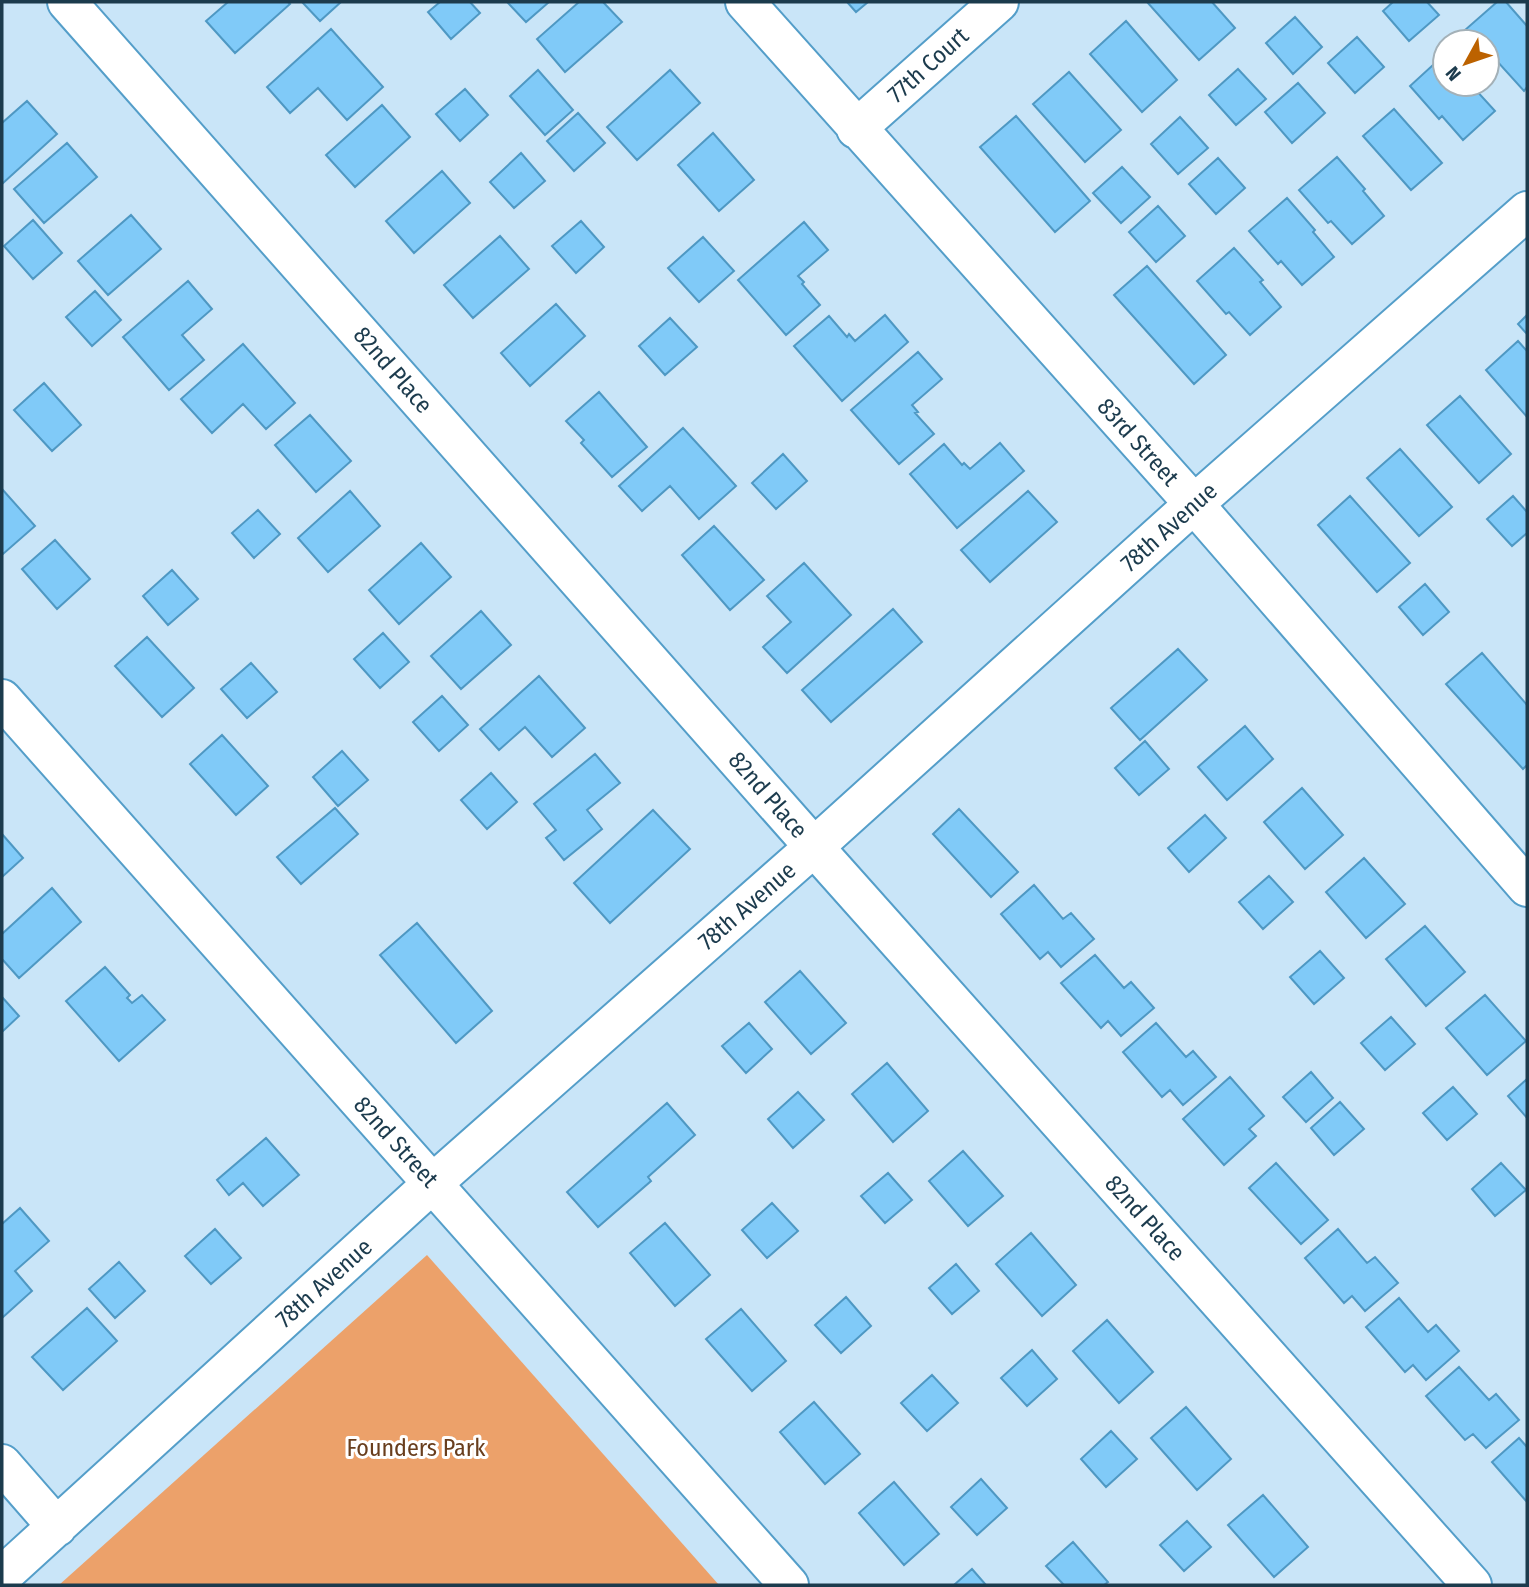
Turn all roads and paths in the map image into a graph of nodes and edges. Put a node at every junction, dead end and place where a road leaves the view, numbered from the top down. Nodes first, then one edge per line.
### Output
1 (67, 2) edge
2 (745, 2) edge
3 (999, 2) edge
4 (856, 128) junction
5 (1527, 211) edge
6 (1194, 504) junction
7 (2, 699) edge
8 (814, 847) junction
9 (1527, 887) edge
10 (433, 1183) junction
11 (2, 1464) edge
12 (57, 1527) junction
13 (2, 1576) edge
14 (789, 1585) edge
15 (1472, 1585) edge

1 - 8 street, 82nd Place
2 - 4 street, 83rd Street
3 - 4 street, 77th Court
4 - 6 street, 83rd Street
5 - 6 street, 78th Avenue
6 - 8 street, 78th Avenue
6 - 9 street, 83rd Street
7 - 10 street, 82nd Street
8 - 10 street, 78th Avenue
8 - 15 street, 82nd Place
10 - 12 street, 78th Avenue
10 - 14 street, 82nd Street
11 - 12 street
12 - 13 street, 78th Avenue

